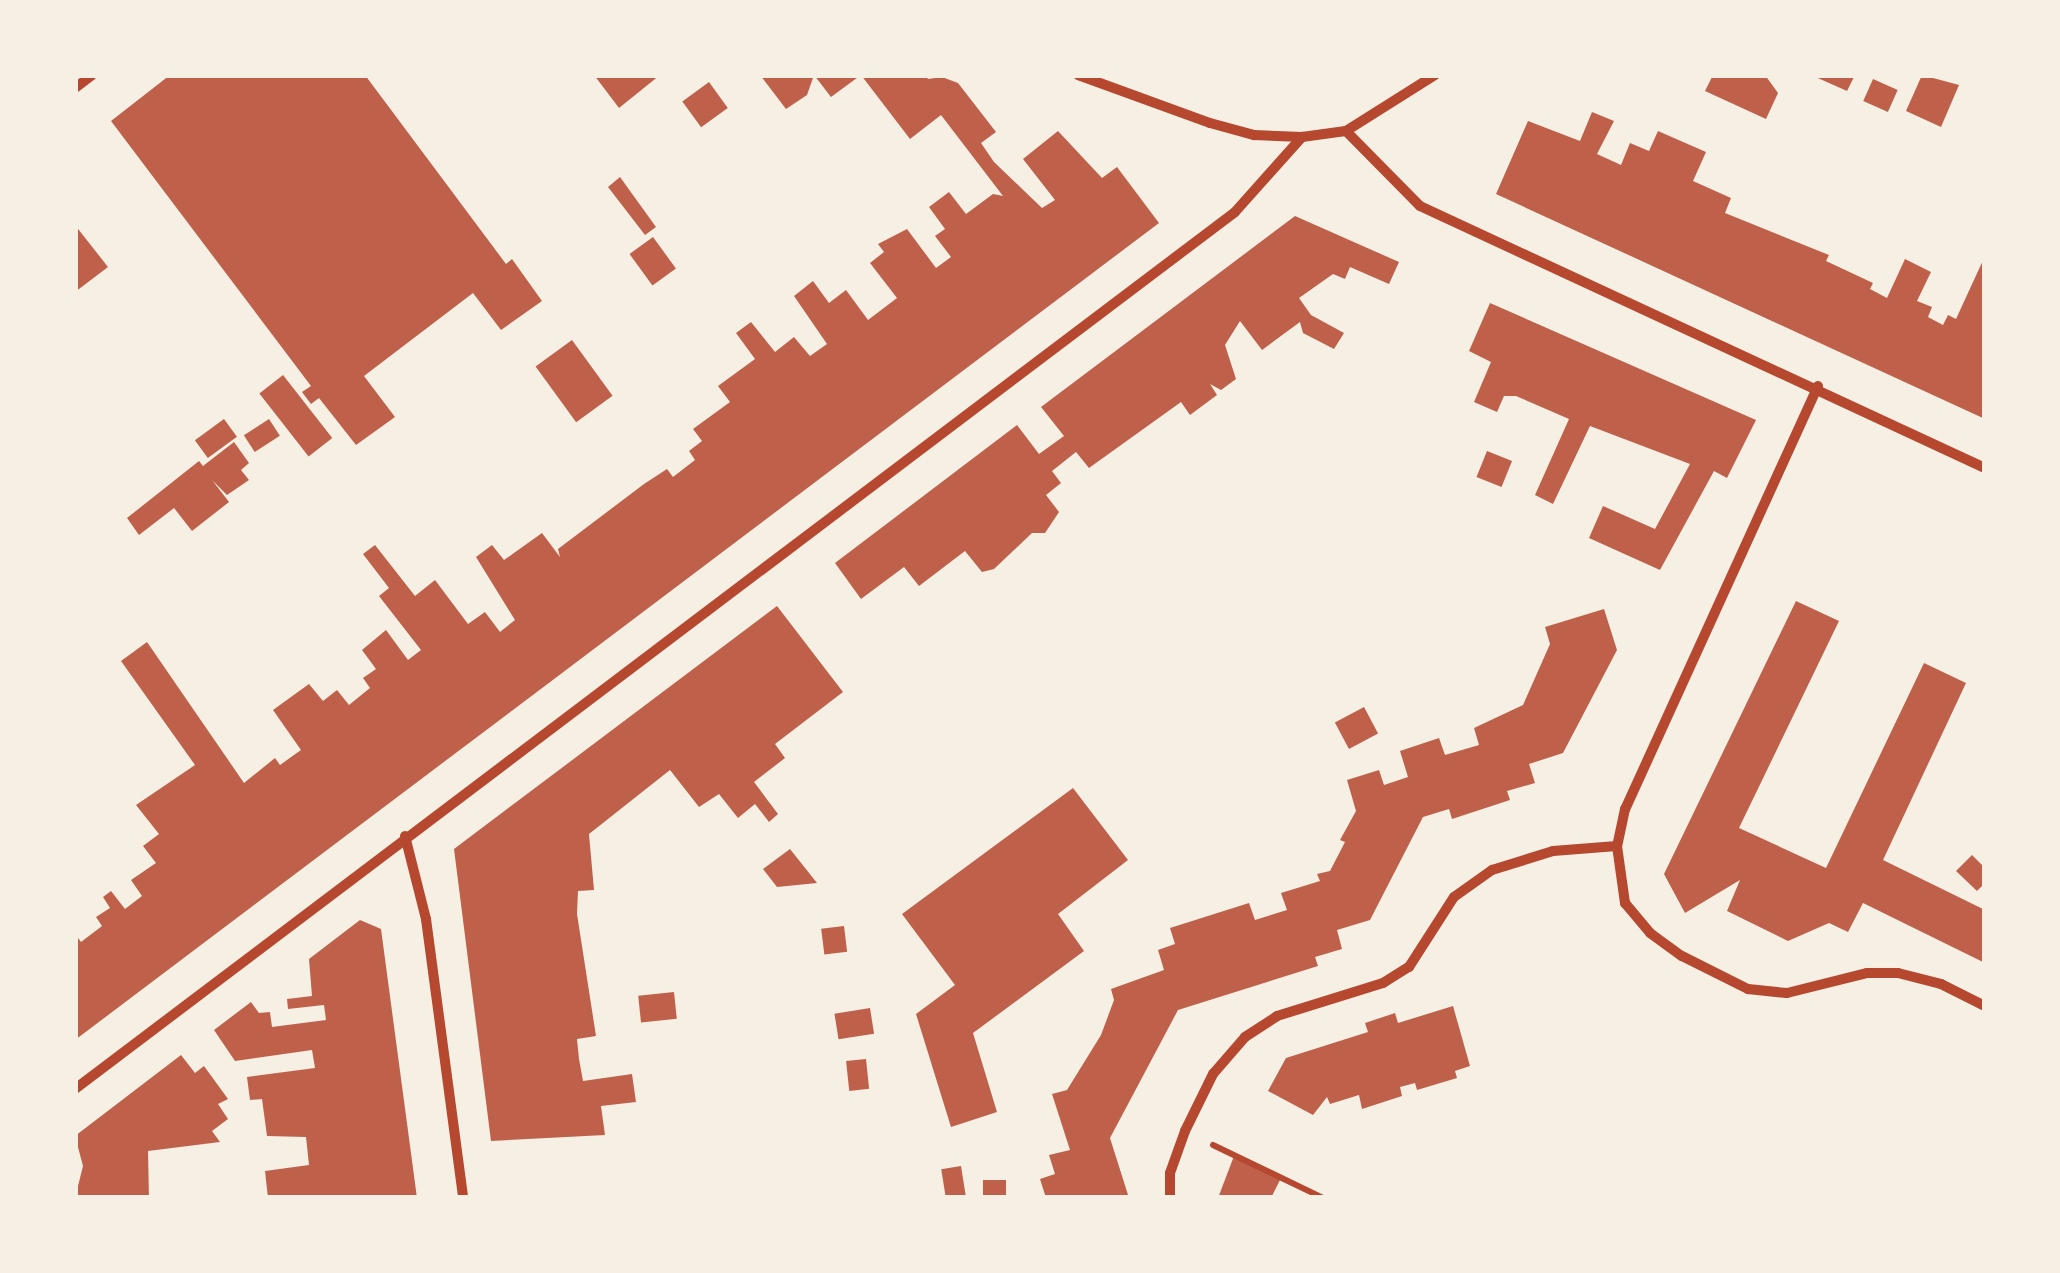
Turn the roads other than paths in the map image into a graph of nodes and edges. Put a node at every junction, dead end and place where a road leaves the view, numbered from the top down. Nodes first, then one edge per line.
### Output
1 (92, 75) edge
2 (1078, 75) edge
3 (1435, 75) edge
4 (75, 88) edge
5 (1346, 130) junction
6 (1302, 138) junction
7 (1818, 386) junction
8 (1985, 468) edge
9 (405, 836) junction
10 (1617, 846) junction
11 (1985, 1006) edge
12 (75, 1089) edge
13 (463, 1198) edge
14 (1170, 1198) edge

1 - 4 street
2 - 6 street
3 - 5 street
5 - 6 street
5 - 7 street
6 - 9 street
7 - 8 street
7 - 10 street
9 - 12 street
9 - 13 street
10 - 11 street
10 - 14 street

